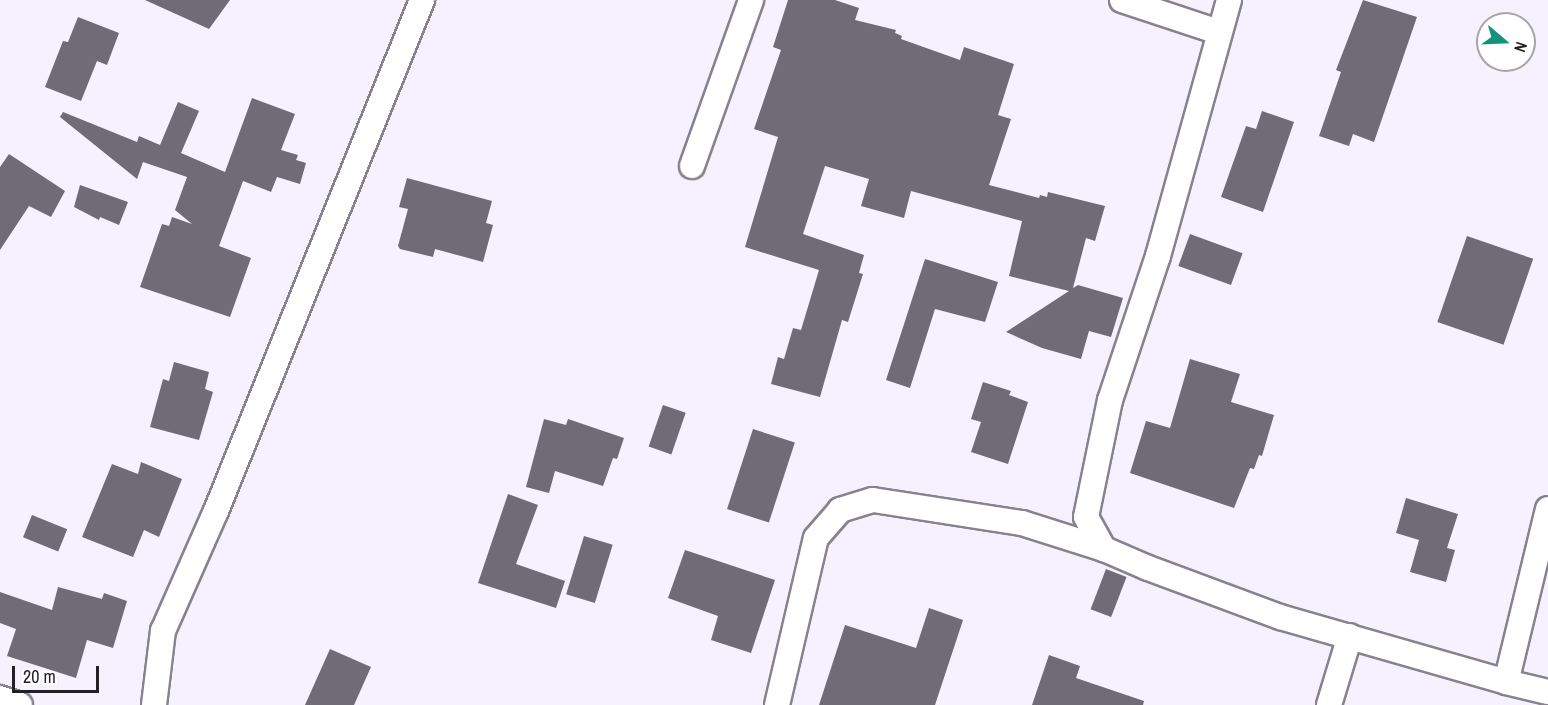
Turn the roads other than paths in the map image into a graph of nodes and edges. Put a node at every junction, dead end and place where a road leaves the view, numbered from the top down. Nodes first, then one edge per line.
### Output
1 (422, 0) edge
2 (751, 0) edge
3 (1122, 0) edge
4 (1229, 0) edge
5 (1219, 32) junction
6 (692, 166) dead end
7 (1548, 509) edge
8 (1104, 549) junction
9 (1350, 636) junction
10 (1506, 682) junction
11 (1548, 692) edge
12 (0, 698) edge
13 (20, 705) edge
14 (154, 705) edge
15 (777, 705) edge
16 (1329, 705) edge

1 - 14 street
2 - 6 street
3 - 5 street
4 - 5 street
5 - 8 street
7 - 10 street
8 - 9 street
8 - 15 street
9 - 10 street
9 - 16 street
10 - 11 street
12 - 13 street

